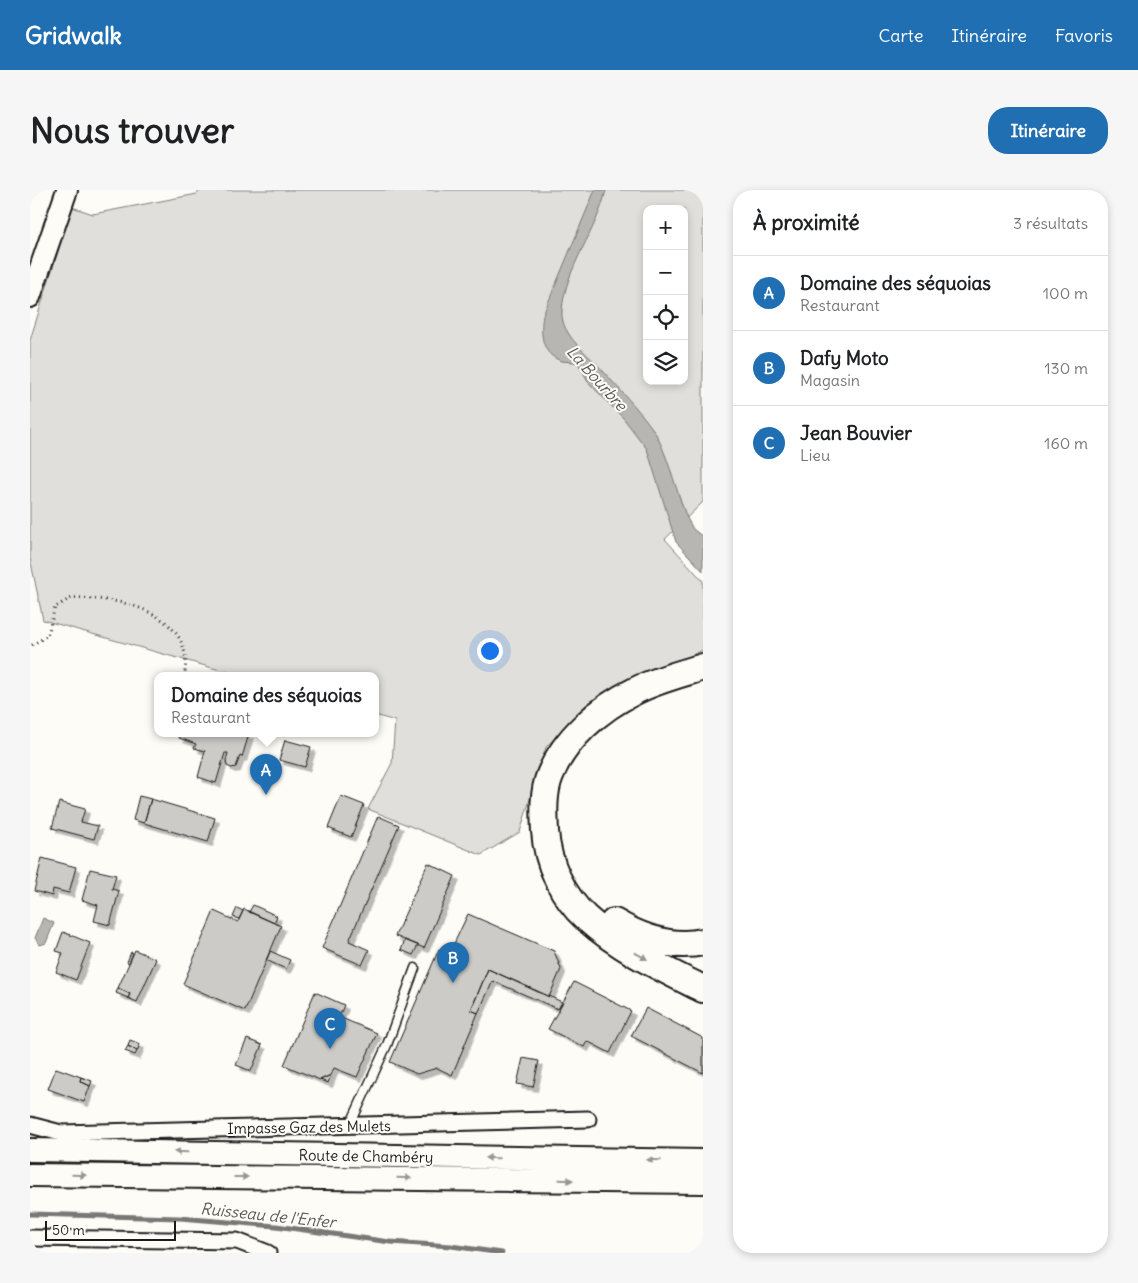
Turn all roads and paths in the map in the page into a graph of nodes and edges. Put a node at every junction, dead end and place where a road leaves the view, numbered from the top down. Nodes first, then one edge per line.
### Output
1 (67, 190) edge
2 (30, 297) edge
3 (32, 645) dead end
4 (703, 667) edge
5 (184, 672) edge
6 (703, 677) edge
7 (703, 942) edge
8 (415, 968) dead end
9 (703, 989) edge
10 (588, 1119) dead end
11 (30, 1125) edge
12 (350, 1125) junction
13 (30, 1150) edge
14 (703, 1161) edge
15 (30, 1175) edge
16 (703, 1182) edge
17 (30, 1238) edge
18 (268, 1253) edge

1 - 2 street
3 - 5 path
4 -> 9 highway
6 - 7 highway
8 - 12 lane
10 - 12 street, Impasse Gaz des Mulets
11 - 12 street, Impasse Gaz des Mulets
14 -> 13 main road, Route de Chambéry
15 -> 16 main road, Route de Chambéry
17 - 18 street

